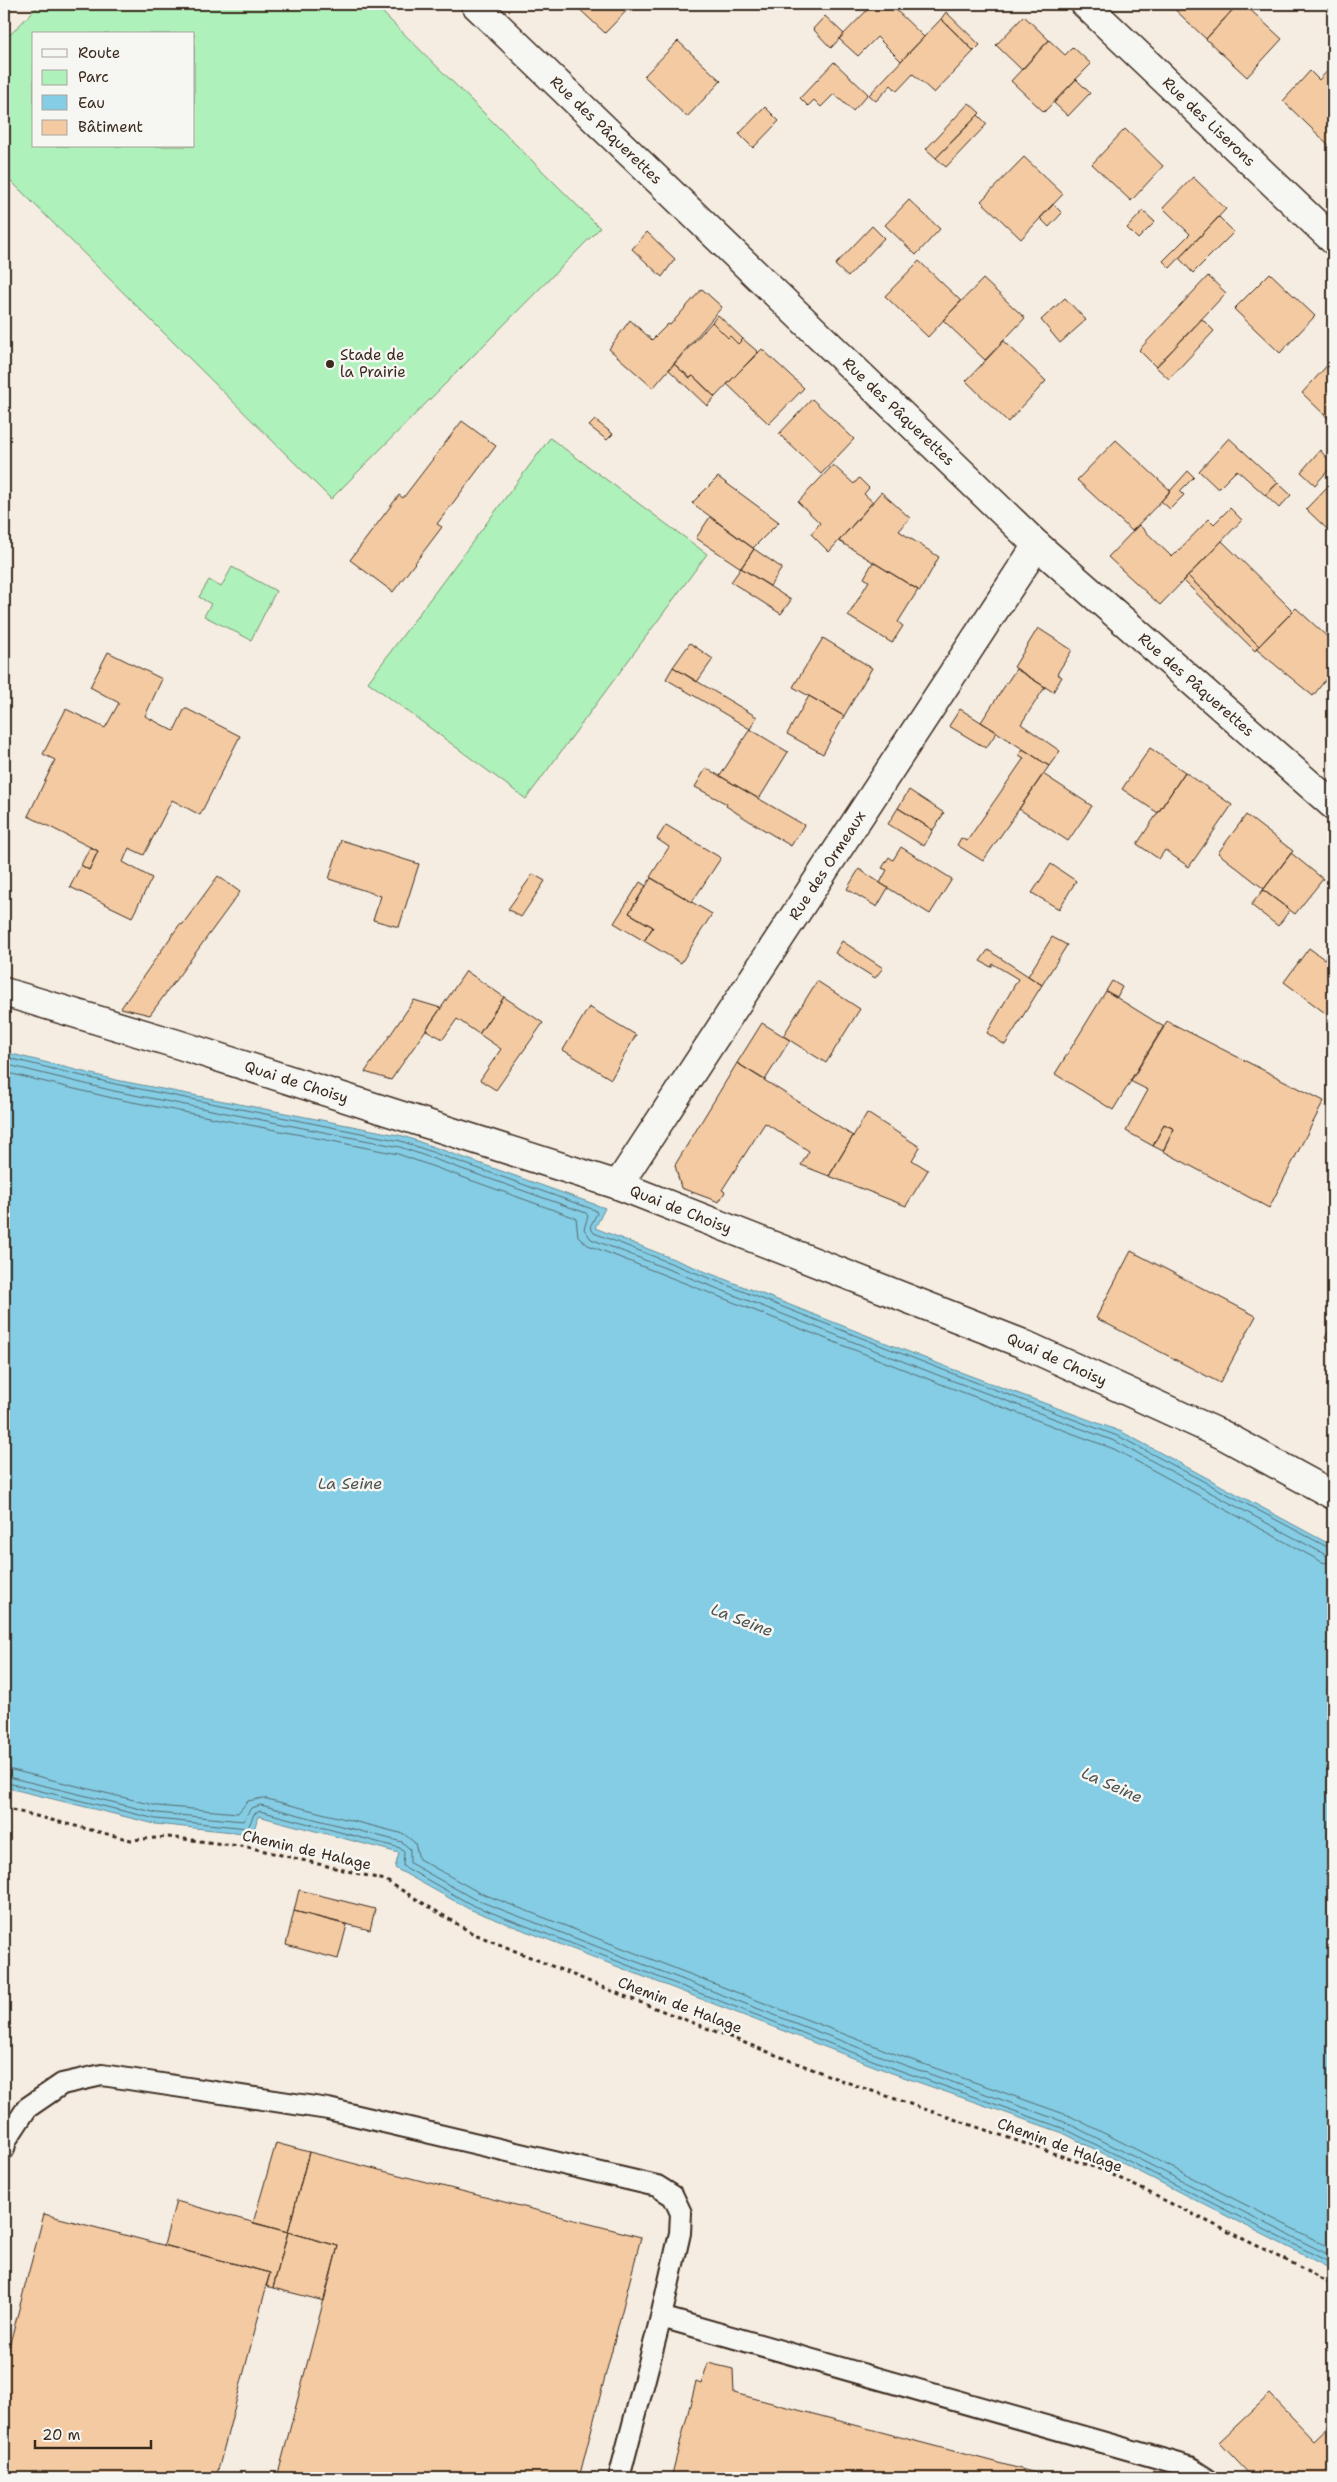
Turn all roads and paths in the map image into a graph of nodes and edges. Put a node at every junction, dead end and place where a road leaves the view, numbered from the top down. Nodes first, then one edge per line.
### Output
1 (475, 4) edge
2 (1085, 4) edge
3 (1333, 240) edge
4 (1037, 545) junction
5 (1333, 805) edge
6 (4, 992) edge
7 (618, 1185) junction
8 (1333, 1495) edge
9 (4, 1808) edge
10 (4, 2149) edge
11 (1333, 2286) edge
12 (661, 2317) junction
13 (619, 2478) edge
14 (1207, 2478) edge

1 - 4 street, Rue des Pâquerettes
2 - 3 street, Rue des Liserons
4 - 5 street, Rue des Pâquerettes
4 - 7 street, Rue des Ormeaux
6 - 7 street, Quai de Choisy
7 - 8 street, Quai de Choisy
9 - 11 path, Chemin de Halage
10 - 12 lane
12 - 13 lane
12 - 14 lane

